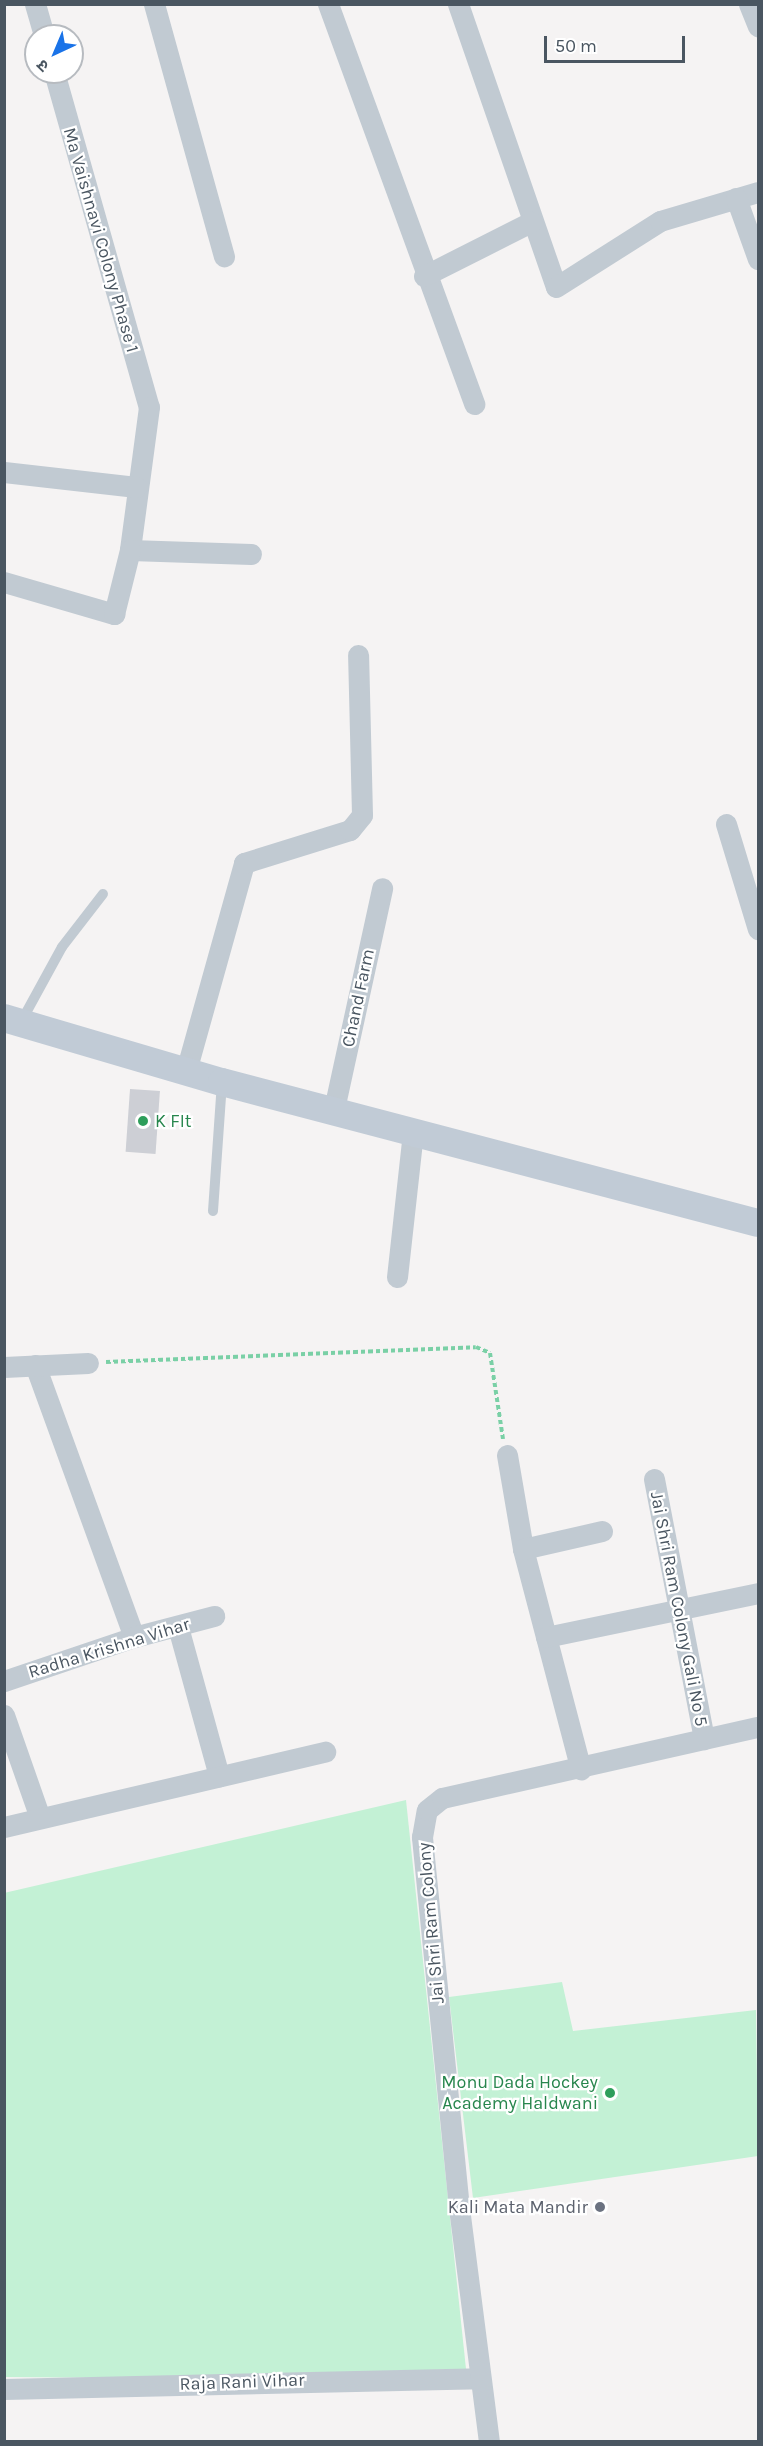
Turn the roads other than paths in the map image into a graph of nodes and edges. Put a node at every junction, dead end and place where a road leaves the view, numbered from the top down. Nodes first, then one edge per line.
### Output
1 (35, 4) edge
2 (154, 4) edge
3 (328, 4) edge
4 (458, 4) edge
5 (749, 4) edge
6 (41, 24) edge
7 (759, 26) edge
8 (57, 84) edge
9 (759, 192) edge
10 (736, 198) junction
11 (531, 222) junction
12 (224, 256) dead end
13 (759, 259) edge
14 (424, 276) junction
15 (474, 405) dead end
16 (4, 472) edge
17 (136, 487) junction
18 (130, 550) junction
19 (251, 554) dead end
20 (4, 582) edge
21 (358, 655) dead end
22 (726, 824) dead end
23 (382, 888) dead end
24 (103, 894) dead end
25 (759, 929) edge
26 (13, 1020) edge
27 (186, 1071) junction
28 (222, 1082) junction
29 (334, 1109) junction
30 (413, 1131) junction
31 (213, 1211) dead end
32 (759, 1223) edge
33 (397, 1277) dead end
34 (88, 1363) road end
35 (35, 1365) junction
36 (4, 1367) edge
37 (505, 1449) road end
38 (654, 1479) dead end
39 (602, 1531) dead end
40 (523, 1549) junction
41 (759, 1593) edge
42 (680, 1607) junction
43 (214, 1616) dead end
44 (178, 1627) junction
45 (134, 1637) junction
46 (546, 1637) junction
47 (4, 1681) edge
48 (4, 1715) edge
49 (759, 1727) edge
50 (704, 1739) junction
51 (325, 1752) dead end
52 (581, 1770) junction
53 (219, 1776) junction
54 (40, 1818) junction
55 (4, 1827) edge
56 (480, 2378) junction
57 (4, 2389) edge
58 (489, 2442) edge

1 - 6 street
2 - 12 street
3 - 14 street
4 - 11 street
5 - 7 street
8 - 17 street, Ma Vaishnavi Colony Phase 1
9 - 10 street
10 - 11 street
10 - 13 street
11 - 14 street
14 - 15 street
16 - 17 street
17 - 18 street
18 - 19 street
18 - 20 street
21 - 27 street
22 - 25 street
23 - 29 street, Chand Farm
24 - 26 lane
26 - 27 street
27 - 28 street
28 - 29 street
28 - 31 lane
29 - 30 street
30 - 32 street
30 - 33 street
34 - 35 street
35 - 36 street
35 - 45 street
37 - 40 street
38 - 42 street, Jai Shri Ram Colony Gali No 5
39 - 40 street
40 - 46 street
41 - 42 street
42 - 46 street
42 - 50 street, Jai Shri Ram Colony Gali No 5
43 - 44 street, Radha Krishna Vihar
44 - 45 street, Radha Krishna Vihar
44 - 53 street
45 - 47 street, Radha Krishna Vihar
46 - 52 street
48 - 54 street
49 - 50 street, Jai Shri Ram Colony
50 - 52 street, Jai Shri Ram Colony
51 - 53 street
52 - 56 street, Jai Shri Ram Colony
53 - 54 street
54 - 55 street
56 - 57 street, Raja Rani Vihar
56 - 58 street, Jai Shri Ram Colony

